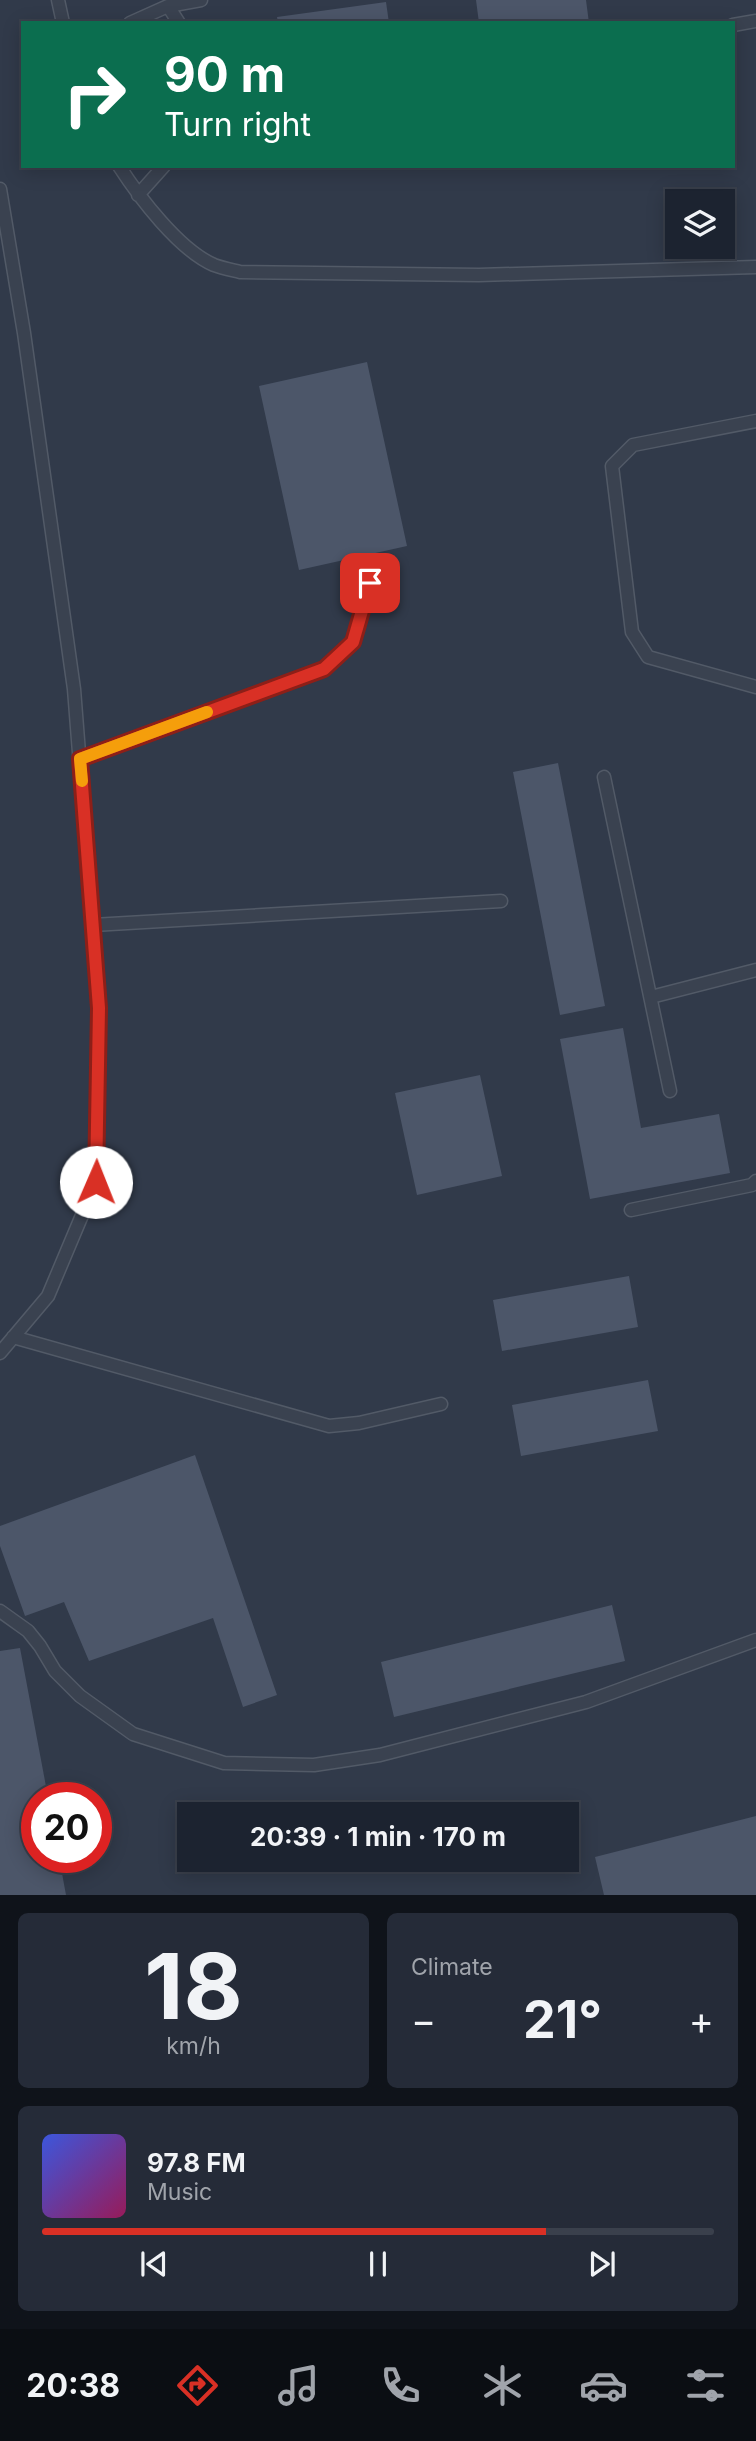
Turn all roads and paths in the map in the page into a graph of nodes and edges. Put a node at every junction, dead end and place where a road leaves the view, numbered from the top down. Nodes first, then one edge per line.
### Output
1 (58, 0) edge
2 (201, 0) edge
3 (168, 6) junction
4 (63, 21) edge
5 (135, 21) edge
6 (178, 21) edge
7 (756, 21) edge
8 (735, 25) edge
9 (120, 168) edge
10 (162, 168) edge
11 (0, 189) edge
12 (138, 195) junction
13 (756, 267) edge
14 (756, 421) edge
15 (370, 583) dead end
16 (756, 687) edge
17 (80, 759) junction
18 (604, 777) dead end
19 (501, 901) dead end
20 (93, 925) junction
21 (756, 970) edge
22 (651, 997) junction
23 (670, 1091) dead end
24 (756, 1181) edge
25 (631, 1210) dead end
26 (13, 1337) junction
27 (0, 1353) edge
28 (441, 1404) dead end
29 (0, 1611) edge
30 (756, 1640) edge

1 - 4 lane
2 - 3 lane
3 - 5 lane
3 - 6 lane
7 - 8 lane
9 - 12 lane
10 - 12 lane
11 - 17 lane
12 - 13 lane
14 - 16 lane
15 - 17 lane
17 - 20 lane
18 - 22 lane
19 - 20 lane
20 - 26 lane
21 - 22 lane
22 - 23 lane
24 - 25 lane
26 - 27 lane
26 - 28 lane
29 - 30 lane

